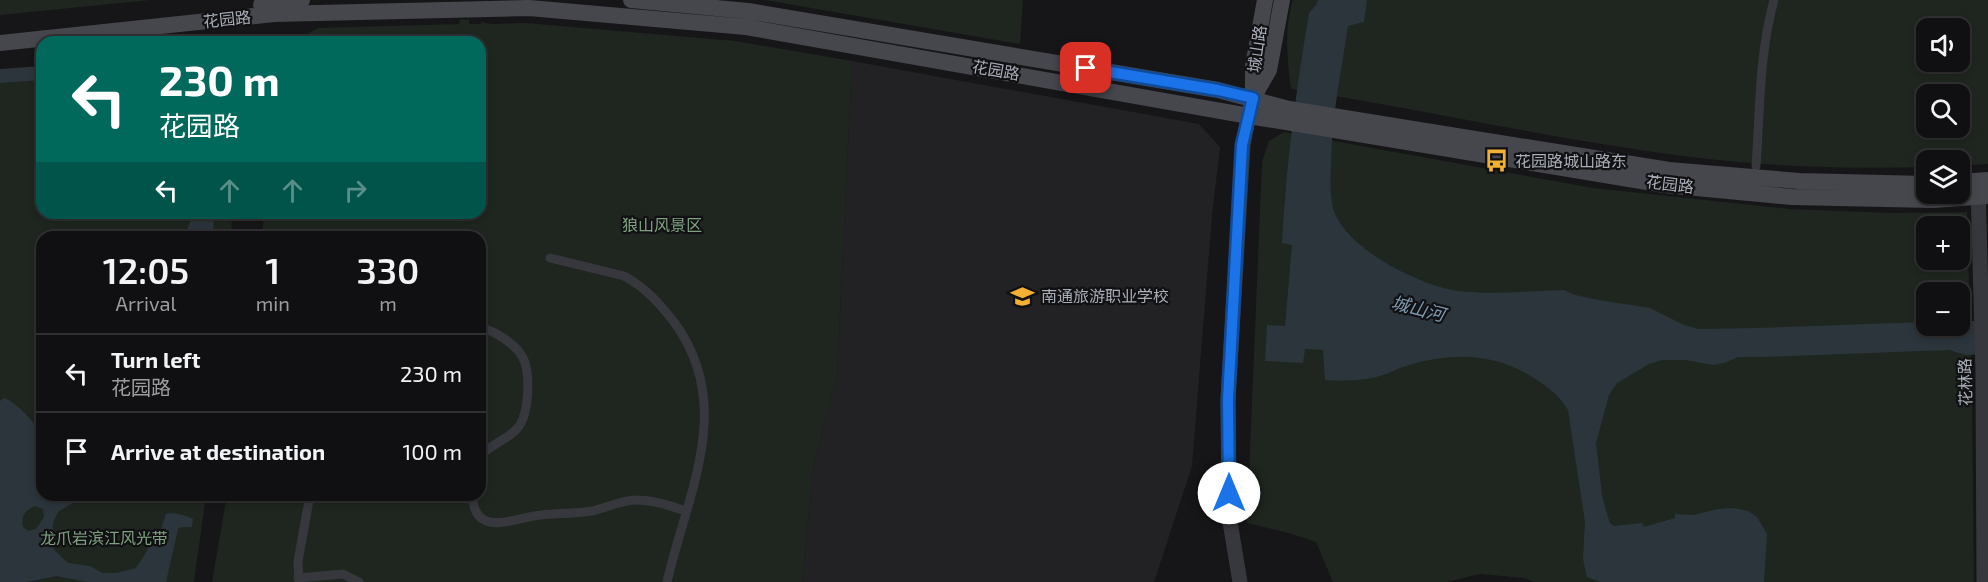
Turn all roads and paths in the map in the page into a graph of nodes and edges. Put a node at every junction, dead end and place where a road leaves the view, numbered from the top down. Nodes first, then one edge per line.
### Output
1 (302, 0) edge
2 (630, 0) edge
3 (1265, 0) edge
4 (1282, 0) edge
5 (1774, 0) edge
6 (275, 6) edge
7 (0, 36) edge
8 (52, 36) edge
9 (36, 38) edge
10 (0, 43) edge
11 (1253, 98) junction
12 (1249, 116) junction
13 (1287, 116) junction
14 (1336, 123) junction
15 (1756, 166) dead end
16 (1916, 184) edge
17 (1983, 189) edge
18 (550, 258) dead end
19 (486, 330) edge
20 (486, 451) edge
21 (309, 501) edge
22 (473, 501) edge
23 (686, 512) junction
24 (298, 580) edge
25 (359, 582) edge
26 (667, 582) edge
27 (1240, 582) edge
28 (1984, 582) edge

1 - 6 main road, 花园路
2 - 11 main road, 花园路
3 - 11 main road, 城山路
4 - 11 main road, 城山路
5 - 15 street
6 - 7 main road, 花园路
6 - 8 main road, 花园路
6 - 12 main road, 花园路
9 - 10 main road, 花园路
11 - 12 street, 城山路
11 - 13 main road, 花园路
12 - 13 main road, 花园路
12 - 27 street, 城山路
13 - 14 main road, 花园路
14 - 16 main road, 花园路
14 - 17 main road, 花园路
17 - 28 street, 花林路
18 - 23 street
19 - 20 street
21 - 24 street
22 - 23 street
23 - 26 street
24 - 25 street

